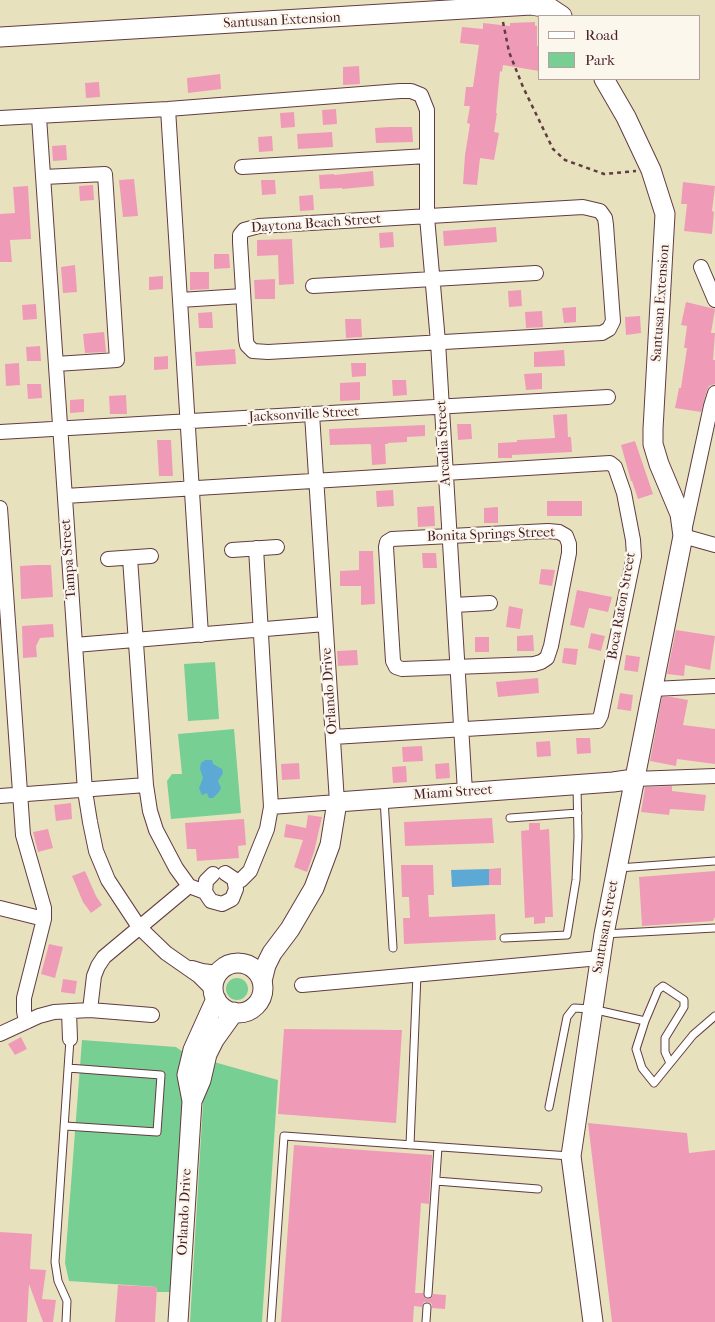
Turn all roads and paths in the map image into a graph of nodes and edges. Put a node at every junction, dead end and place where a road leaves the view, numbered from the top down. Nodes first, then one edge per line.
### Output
1 (499, 4) edge
2 (560, 15) edge
3 (0, 37) edge
4 (605, 80) edge
5 (168, 109) junction
6 (39, 117) junction
7 (0, 118) edge
8 (427, 156) junction
9 (242, 167) dead end
10 (650, 170) junction
11 (44, 177) junction
12 (427, 217) junction
13 (702, 267) dead end
14 (536, 273) dead end
15 (432, 279) junction
16 (313, 286) dead end
17 (243, 296) junction
18 (180, 300) junction
19 (715, 300) edge
20 (438, 342) junction
21 (56, 364) junction
22 (715, 393) edge
23 (608, 397) dead end
24 (442, 407) junction
25 (312, 414) junction
26 (188, 421) junction
27 (60, 428) junction
28 (0, 432) edge
29 (446, 473) junction
30 (316, 481) junction
31 (192, 489) junction
32 (65, 496) junction
33 (0, 508) edge
34 (450, 536) junction
35 (683, 536) junction
36 (715, 545) edge
37 (277, 547) dead end
38 (256, 548) junction
39 (232, 550) dead end
40 (151, 556) dead end
41 (130, 558) junction
42 (108, 559) dead end
43 (490, 603) dead end
44 (454, 605) junction
45 (325, 624) junction
46 (261, 630) junction
47 (200, 635) junction
48 (136, 640) junction
49 (75, 645) junction
50 (457, 666) junction
51 (715, 686) edge
52 (653, 689) junction
53 (461, 730) junction
54 (333, 737) junction
55 (715, 776) edge
56 (634, 779) junction
57 (577, 784) junction
58 (146, 785) junction
59 (85, 791) junction
60 (465, 792) junction
61 (21, 795) junction
62 (0, 796) edge
63 (384, 798) junction
64 (337, 802) junction
65 (271, 807) junction
66 (578, 813) junction
67 (510, 818) dead end
68 (715, 861) edge
69 (617, 868) junction
70 (225, 876) junction
71 (189, 886) junction
72 (205, 892) junction
73 (0, 908) edge
74 (44, 919) junction
75 (139, 927) junction
76 (715, 928) edge
77 (604, 934) junction
78 (504, 938) dead end
79 (393, 948) dead end
80 (600, 958) junction
81 (256, 974) junction
82 (417, 974) junction
83 (302, 985) dead end
84 (216, 987) junction
85 (592, 1009) junction
86 (90, 1010) junction
87 (69, 1011) junction
88 (234, 1012) junction
89 (152, 1015) dead end
90 (715, 1016) edge
91 (645, 1021) junction
92 (26, 1022) junction
93 (0, 1034) edge
94 (70, 1039) joint
95 (670, 1063) junction
96 (68, 1068) junction
97 (192, 1101) junction
98 (549, 1107) dead end
99 (65, 1126) junction
100 (410, 1145) junction
101 (438, 1147) junction
102 (571, 1156) junction
103 (436, 1181) junction
104 (538, 1189) dead end
105 (428, 1294) dead end
106 (427, 1308) dead end
107 (66, 1322) edge
108 (178, 1322) edge
109 (271, 1322) edge
110 (426, 1322) edge
111 (593, 1322) edge

1 - 2 street, Santusan Extension
1 - 3 street, Santusan Extension
1 - 10 path
4 - 10 street, Santusan Extension
5 - 6 street
5 - 8 street, Arcadia Street
5 - 18 street
6 - 7 street
6 - 11 street, Tampa Street
8 - 9 street
8 - 12 street, Arcadia Street
10 - 35 street, Santusan Extension
11 - 21 street, Tampa Street
11 - 21 street
12 - 15 street, Arcadia Street
12 - 17 street, Daytona Beach Street
12 - 20 street, Daytona Beach Street
13 - 19 street
14 - 15 street
15 - 16 street
15 - 20 street, Arcadia Street
17 - 18 street
17 - 20 street, Daytona Beach Street
18 - 26 street
20 - 24 street, Arcadia Street
21 - 27 street, Tampa Street
22 - 35 street
23 - 24 street, Jacksonville Street
24 - 25 street, Jacksonville Street
24 - 29 street, Arcadia Street
25 - 26 street, Jacksonville Street
25 - 30 street, Orlando Drive
26 - 27 street, Jacksonville Street
26 - 31 street
27 - 28 street, Jacksonville Street
27 - 32 street, Tampa Street
29 - 30 street, Boca Raton Street
29 - 34 street, Arcadia Street
29 - 53 street, Boca Raton Street
30 - 31 street, Boca Raton Street
30 - 45 street, Orlando Drive
31 - 32 street, Boca Raton Street
31 - 47 street
32 - 49 street, Tampa Street
33 - 61 street
34 - 44 street, Arcadia Street
34 - 50 street, Bonita Springs Street
34 - 50 street, Bonita Springs Street
35 - 36 street
35 - 52 street, Santusan Street
37 - 38 street
38 - 39 street
38 - 46 street
40 - 41 street
41 - 42 street
41 - 48 street
43 - 44 street
44 - 50 street, Arcadia Street
45 - 46 street
45 - 54 street, Orlando Drive
46 - 47 street
46 - 65 street
47 - 48 street
48 - 49 street
48 - 58 street
49 - 59 street, Tampa Street
50 - 53 street, Arcadia Street
51 - 52 street
52 - 56 street, Santusan Street
53 - 54 street, Boca Raton Street
53 - 60 street, Arcadia Street
54 - 64 street, Orlando Drive
55 - 56 street
56 - 57 street, Miami Street
56 - 69 street, Santusan Street
57 - 60 street, Miami Street
57 - 66 lane
58 - 59 street
58 - 71 street
59 - 61 street
59 - 75 street, Tampa Street
60 - 63 street, Miami Street
61 - 62 street
61 - 74 street
63 - 64 street, Miami Street
63 - 79 lane
64 - 65 street, Miami Street
64 - 81 street, Orlando Drive
65 - 70 street
66 - 67 lane
66 - 78 lane
68 - 69 lane
69 - 77 street, Santusan Street
70 - 72 street
70 - 72 street
71 - 72 street
71 - 75 street
73 - 74 street
74 - 92 street
75 - 84 street, Tampa Street
75 - 86 street
76 - 77 lane
77 - 80 street, Santusan Street
80 - 82 street
80 - 85 street, Santusan Street
81 - 84 street
81 - 88 street
82 - 83 street
82 - 100 lane
84 - 88 street
84 - 97 street, Orlando Drive
85 - 91 lane
85 - 98 lane
85 - 102 street, Santusan Street
86 - 87 street
86 - 89 street
87 - 92 street
87 - 94 street
88 - 97 street, Orlando Drive
90 - 95 lane
91 - 95 lane
91 - 95 lane
92 - 93 street
94 - 96 lane
96 - 99 lane
96 - 99 lane
97 - 108 street, Orlando Drive
99 - 107 lane
100 - 101 lane
100 - 109 lane
101 - 102 lane
101 - 103 lane
102 - 111 street, Santusan Street
103 - 104 lane
103 - 105 lane
106 - 110 lane

